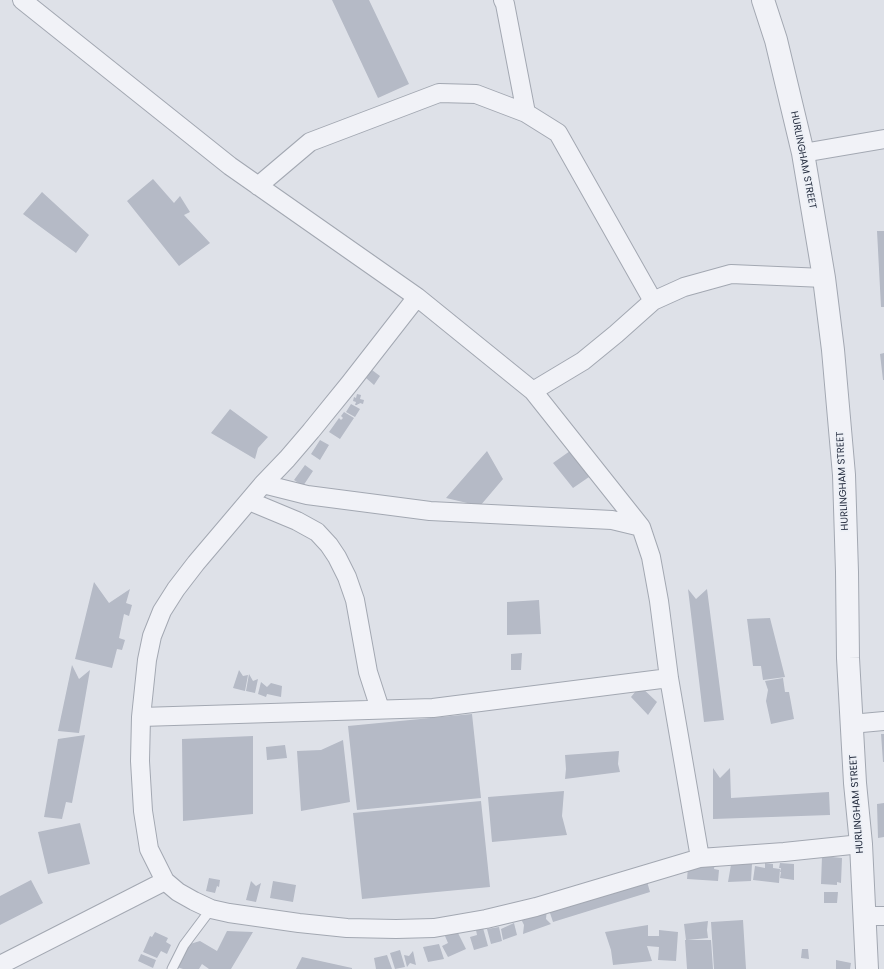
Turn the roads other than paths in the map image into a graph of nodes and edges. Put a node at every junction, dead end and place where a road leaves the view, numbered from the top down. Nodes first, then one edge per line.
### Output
1 (22, 0) edge
2 (503, 0) edge
3 (762, 0) edge
4 (526, 113) junction
5 (884, 138) edge
6 (803, 153) junction
7 (258, 186) junction
8 (824, 278) junction
9 (417, 297) junction
10 (653, 301) junction
11 (533, 391) junction
12 (263, 484) junction
13 (249, 501) junction
14 (641, 527) junction
15 (668, 678) junction
16 (380, 709) junction
17 (141, 718) junction
18 (884, 721) edge
19 (851, 724) junction
20 (861, 844) junction
21 (700, 858) junction
22 (165, 881) junction
23 (211, 909) junction
24 (874, 916) edge
25 (0, 965) edge
26 (172, 969) edge
27 (867, 969) edge

1 - 7 street
2 - 4 street
3 - 6 street, HURLINGHAM STREET
4 - 7 street
4 - 10 street
5 - 6 street
6 - 8 street, HURLINGHAM STREET
7 - 9 street
8 - 10 street
8 - 19 street, HURLINGHAM STREET
9 - 11 street
9 - 12 street
10 - 11 street
11 - 14 street
12 - 13 street
12 - 14 street
13 - 16 street
13 - 17 street
14 - 15 street
15 - 16 street
15 - 21 street
16 - 17 street
17 - 22 street
18 - 19 street
19 - 20 street, HURLINGHAM STREET
20 - 21 street
20 - 24 street, HURLINGHAM STREET
21 - 23 street
22 - 23 street
22 - 25 street
23 - 26 lane
24 - 27 street, HURLINGHAM STREET

